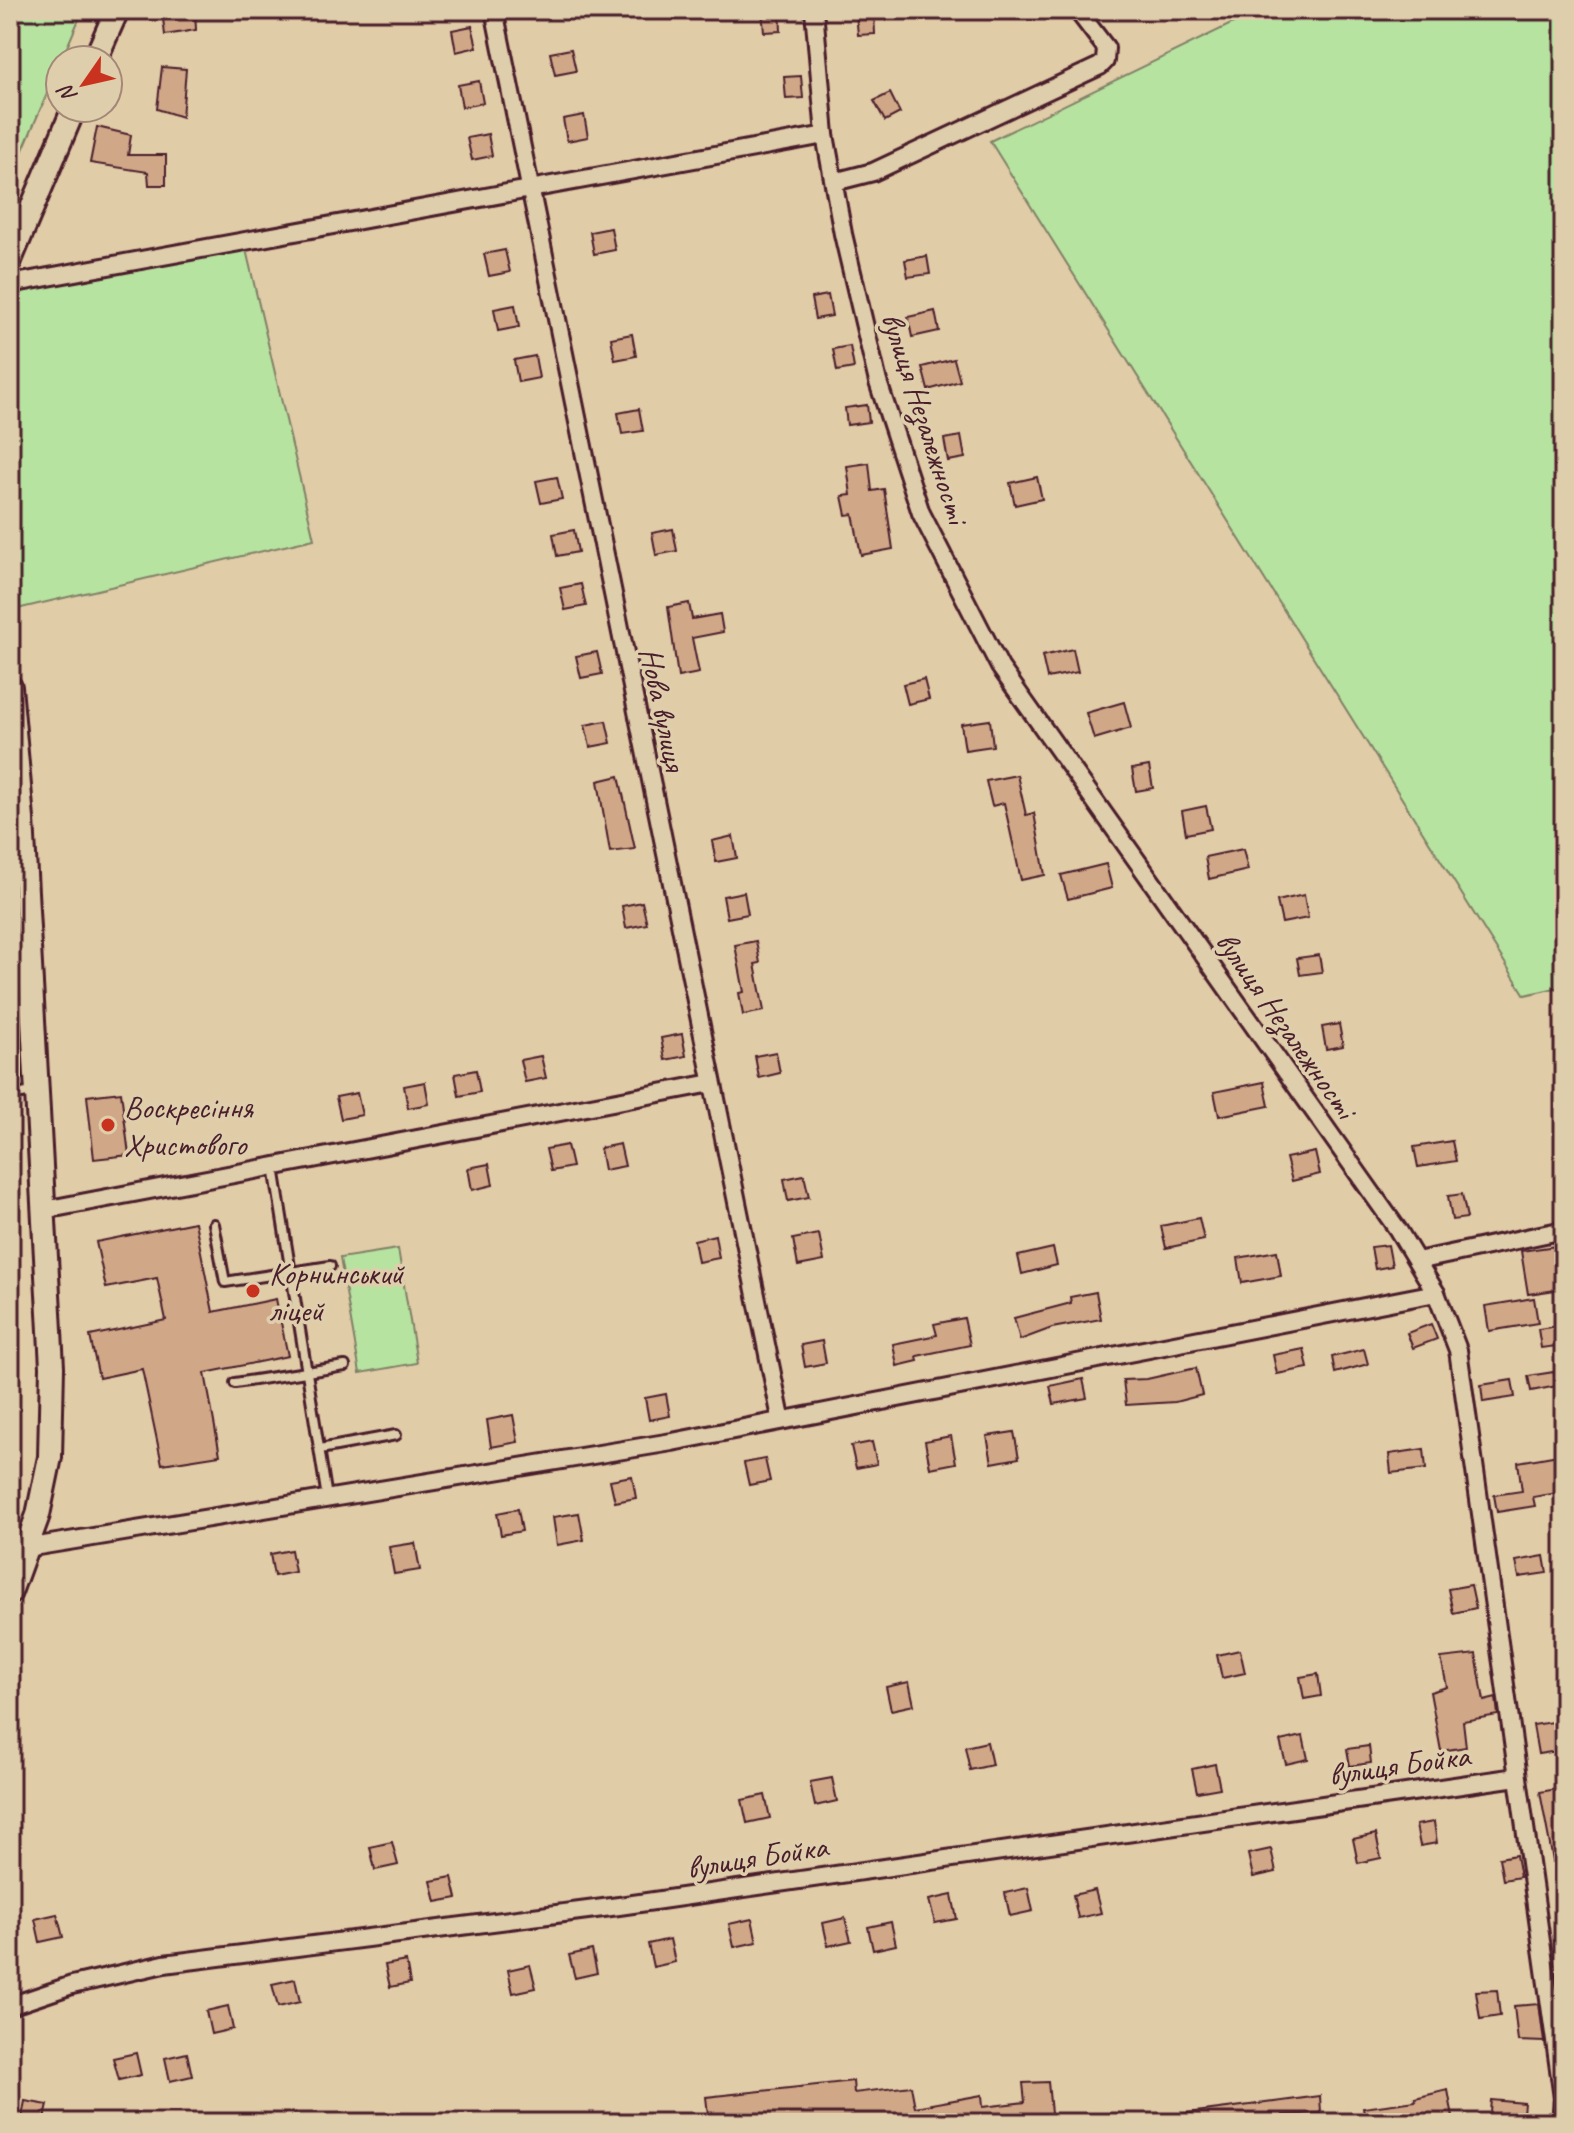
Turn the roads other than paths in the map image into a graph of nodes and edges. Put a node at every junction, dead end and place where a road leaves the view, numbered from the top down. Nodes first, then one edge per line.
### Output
1 (117, 10) edge
2 (494, 10) edge
3 (814, 10) edge
4 (1077, 10) edge
5 (102, 44) edge
6 (67, 124) edge
7 (825, 135) junction
8 (834, 182) junction
9 (529, 189) junction
10 (10, 260) edge
11 (10, 284) edge
12 (10, 687) edge
13 (712, 1083) junction
14 (34, 1092) junction
15 (10, 1096) edge
16 (274, 1164) junction
17 (44, 1210) junction
18 (214, 1224) dead end
19 (1564, 1230) edge
20 (1417, 1261) junction
21 (330, 1266) dead end
22 (292, 1273) junction
23 (1436, 1293) junction
24 (345, 1366) dead end
25 (308, 1373) junction
26 (235, 1383) dead end
27 (781, 1418) junction
28 (396, 1435) dead end
29 (320, 1449) junction
30 (327, 1498) junction
31 (26, 1548) junction
32 (10, 1592) edge
33 (1517, 1777) junction
34 (10, 2006) edge
35 (1561, 2123) edge

1 - 5 street
2 - 9 street, Нова вулиця
3 - 7 street, вулиця Незалежності
4 - 8 street
6 - 10 street
7 - 8 street, вулиця Незалежності
7 - 9 street
8 - 20 street, вулиця Незалежності
9 - 11 street
9 - 13 street, Нова вулиця
12 - 14 street
13 - 16 street
13 - 27 street, Нова вулиця
14 - 15 lane
14 - 17 street
16 - 17 street
16 - 22 lane
17 - 31 street
18 - 22 lane
19 - 20 street
20 - 23 street, вулиця Незалежності
21 - 22 lane
22 - 25 lane
23 - 27 street
23 - 33 street, вулиця Незалежності
24 - 25 lane
25 - 26 lane
25 - 29 lane
27 - 30 street
28 - 29 lane
29 - 30 lane
30 - 31 street
31 - 32 street
33 - 34 street, вулиця Бойка
33 - 35 street, вулиця Незалежності

